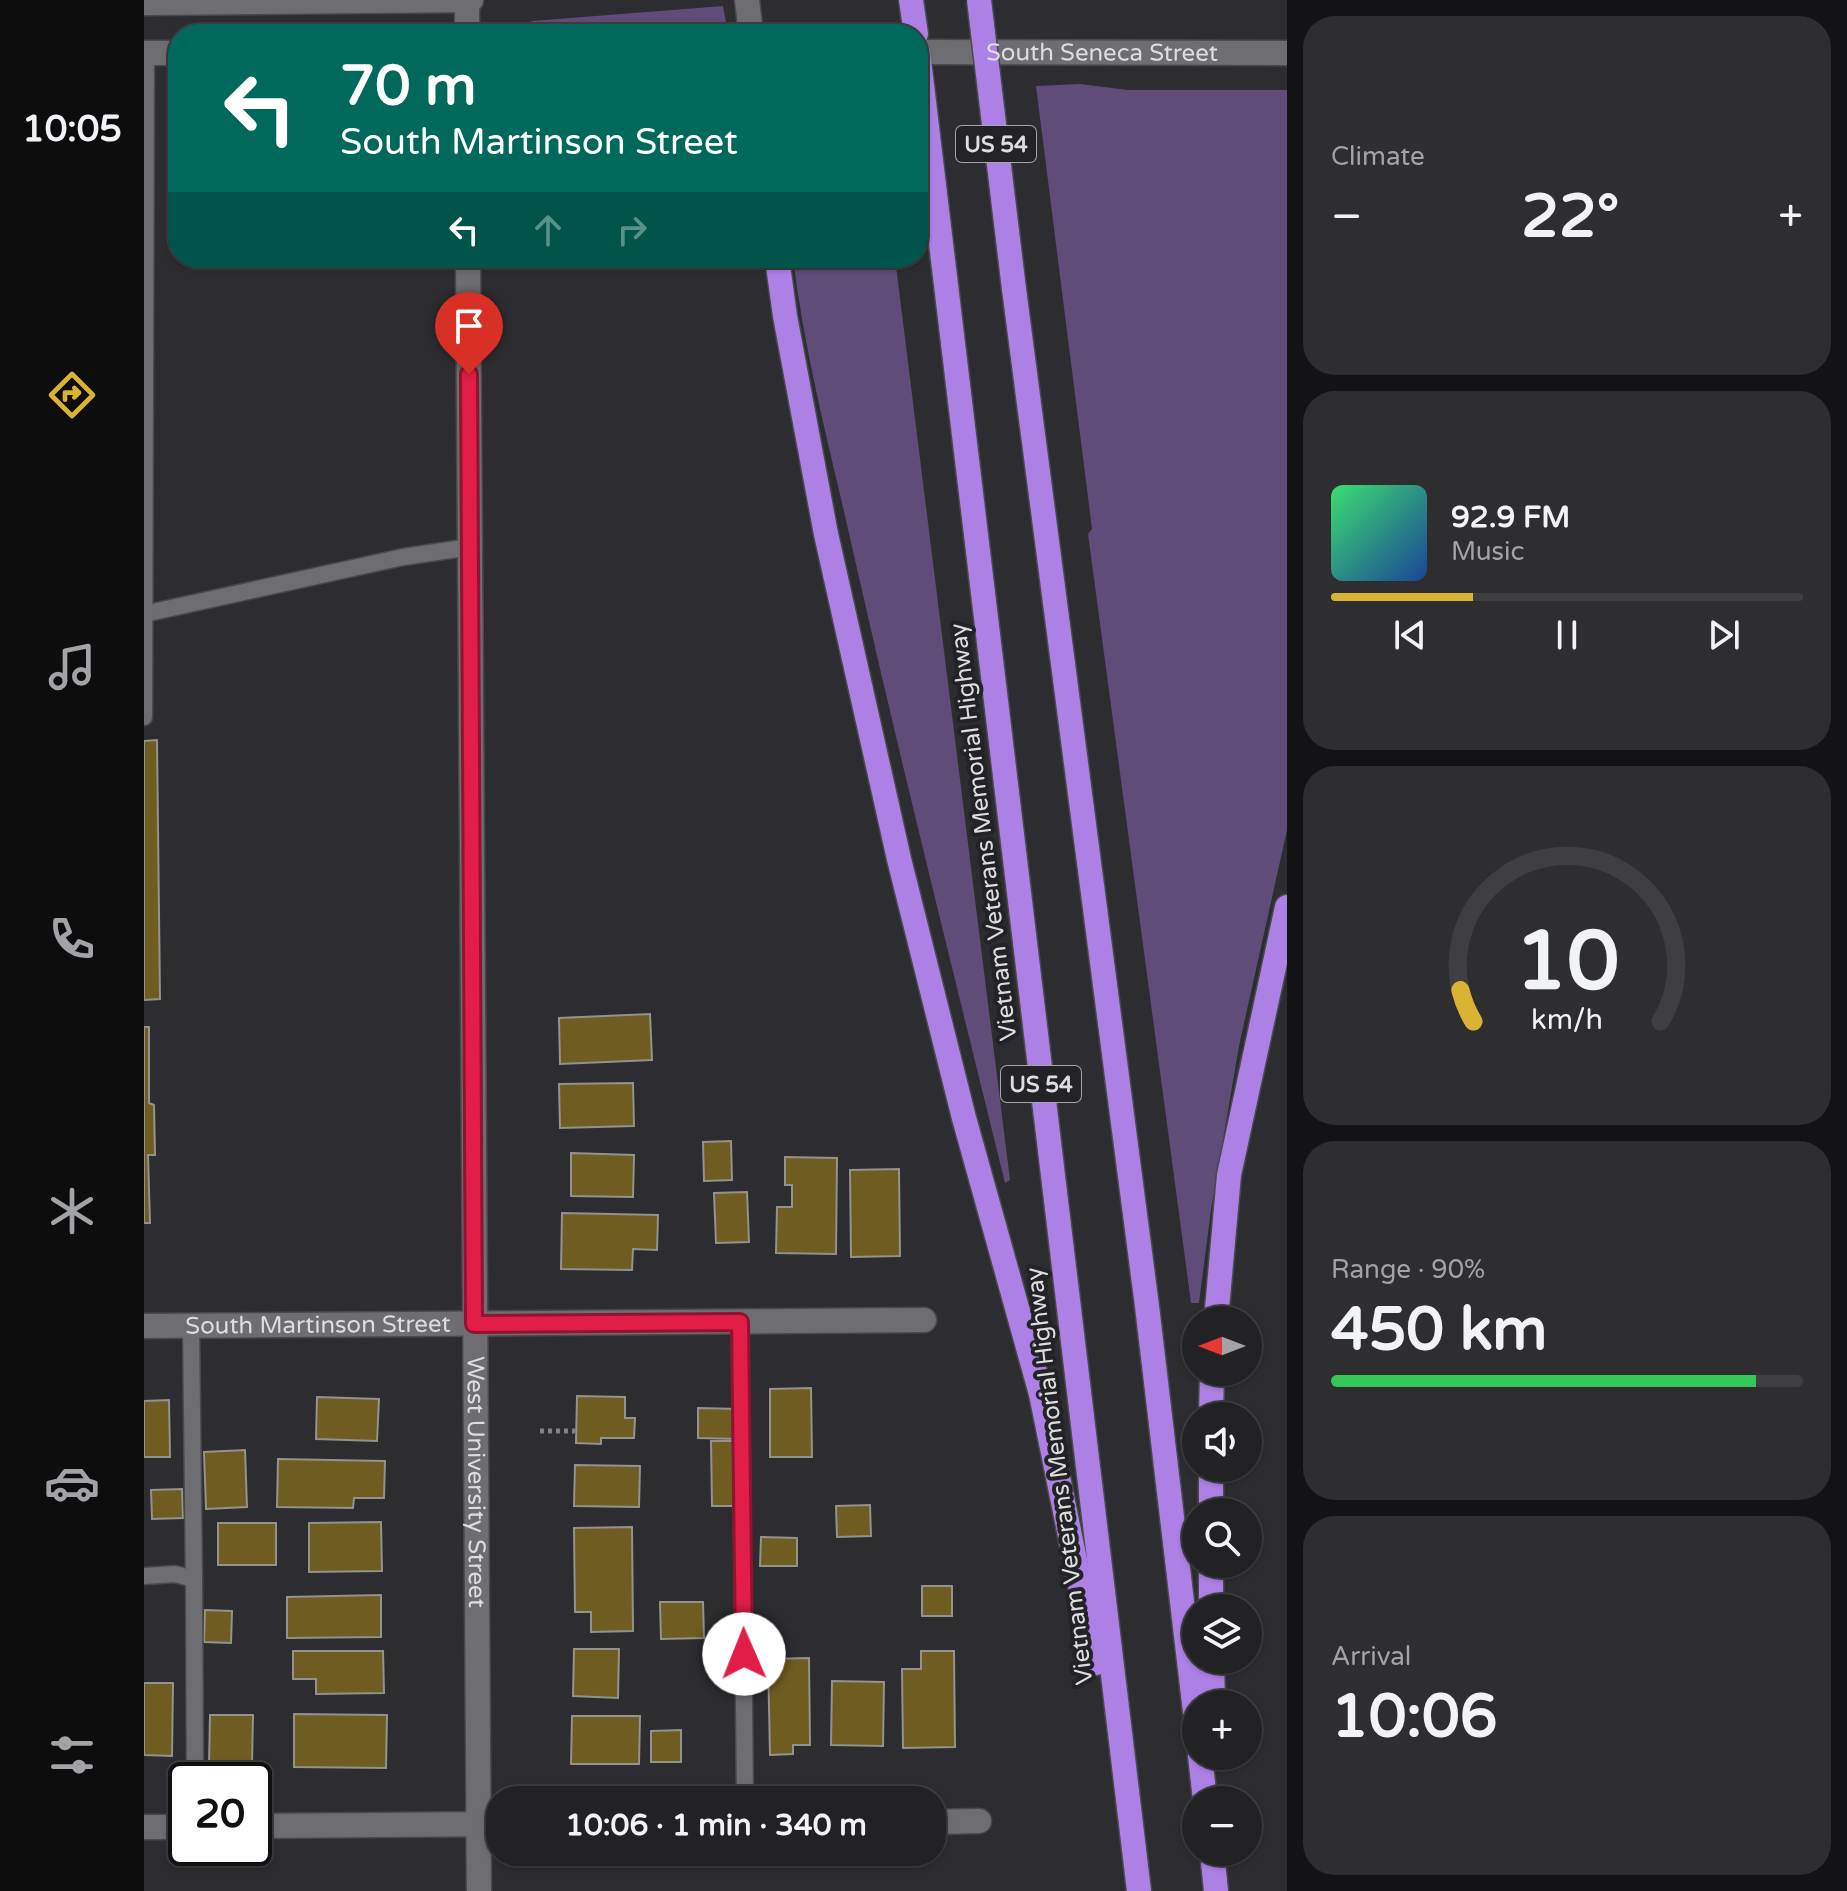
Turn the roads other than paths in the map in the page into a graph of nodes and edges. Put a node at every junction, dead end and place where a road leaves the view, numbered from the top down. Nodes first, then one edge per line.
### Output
1 (468, 0) edge
2 (747, 0) edge
3 (911, 0) edge
4 (979, 0) edge
5 (185, 1) edge
6 (144, 3) edge
7 (467, 24) edge
8 (750, 24) edge
9 (915, 24) edge
10 (928, 52) edge
11 (145, 53) edge
12 (168, 53) edge
13 (1287, 53) edge
14 (928, 132) edge
15 (468, 268) edge
16 (773, 268) edge
17 (778, 268) edge
18 (785, 316) junction
19 (470, 547) junction
20 (144, 614) edge
21 (144, 717) edge
22 (1287, 907) edge
23 (1217, 1306) edge
24 (924, 1320) dead end
25 (740, 1322) junction
26 (474, 1324) junction
27 (144, 1326) edge
28 (191, 1326) junction
29 (144, 1576) edge
30 (194, 1579) junction
31 (1192, 1690) edge
32 (195, 1762) edge
33 (488, 1786) edge
34 (745, 1786) edge
35 (979, 1821) dead end
36 (946, 1822) edge
37 (486, 1824) edge
38 (272, 1826) edge
39 (144, 1827) edge
40 (168, 1827) edge
41 (1131, 1838) junction
42 (486, 1844) edge
43 (1215, 1866) edge
44 (479, 1891) edge
45 (1139, 1891) edge
46 (1217, 1891) edge

1 - 5 street
1 - 7 street
2 - 8 street
3 - 9 highway
4 - 31 highway, US 54, bridge
5 - 6 street
10 - 13 street, South Seneca Street
11 - 12 street
11 - 20 lane
14 - 41 highway, Vietnam Veterans Memorial Highway / US 54
15 - 19 street, West University Street
16 - 18 highway
17 - 18 highway
18 - 41 highway
19 - 20 lane
19 - 26 street, West University Street
20 - 21 lane
22 - 23 highway
24 - 25 street, South Martinson Street
25 - 26 street, South Martinson Street
25 - 34 lane
26 - 28 street, South Martinson Street
26 - 33 street, West University Street
27 - 28 street, South Martinson Street
28 - 30 lane
29 - 30 lane
30 - 32 lane
35 - 36 street
37 - 38 street
39 - 40 street
41 - 45 highway, Vietnam Veterans Memorial Highway / US 54
42 - 44 street, West University Street
43 - 46 highway

